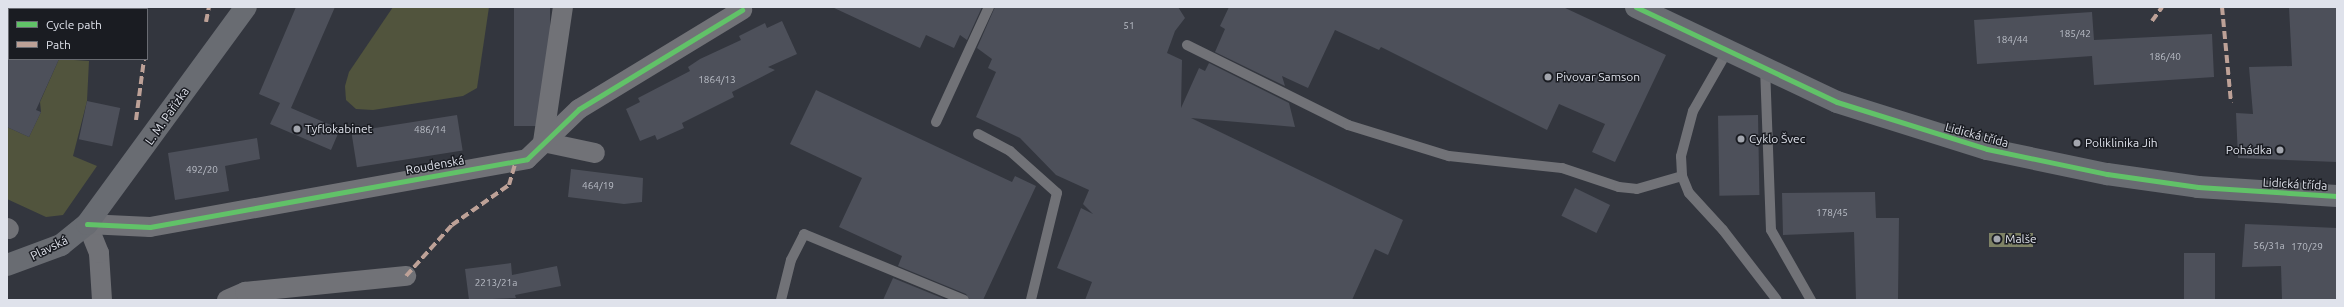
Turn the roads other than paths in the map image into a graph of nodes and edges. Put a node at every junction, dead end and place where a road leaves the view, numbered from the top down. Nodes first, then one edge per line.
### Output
1 (246, 7) edge
2 (563, 7) edge
3 (989, 7) edge
4 (1636, 7) edge
5 (742, 10) dead end
6 (1187, 45) dead end
7 (1728, 50) junction
8 (1765, 67) junction
9 (936, 122) dead end
10 (978, 134) dead end
11 (543, 142) junction
12 (595, 153) dead end
13 (1682, 176) junction
14 (2337, 196) edge
15 (87, 224) junction
16 (7, 265) edge
17 (406, 276) dead end
18 (102, 300) edge
19 (227, 300) edge
20 (781, 300) edge
21 (964, 300) edge
22 (1031, 300) edge
23 (1777, 300) edge
24 (1811, 300) edge

1 - 15 street, L. M. Pařízka
2 - 11 street
3 - 9 lane
4 - 7 street, Lidická třída
5 - 11 street, Roudenská
6 - 13 lane
7 - 8 street, Lidická třída
7 - 13 lane
8 - 14 street, Lidická třída
8 - 24 lane
10 - 22 lane
11 - 12 street
11 - 15 street, Roudenská
13 - 23 lane
15 - 16 street, Plavská
15 - 18 street
17 - 19 street
20 - 21 lane

